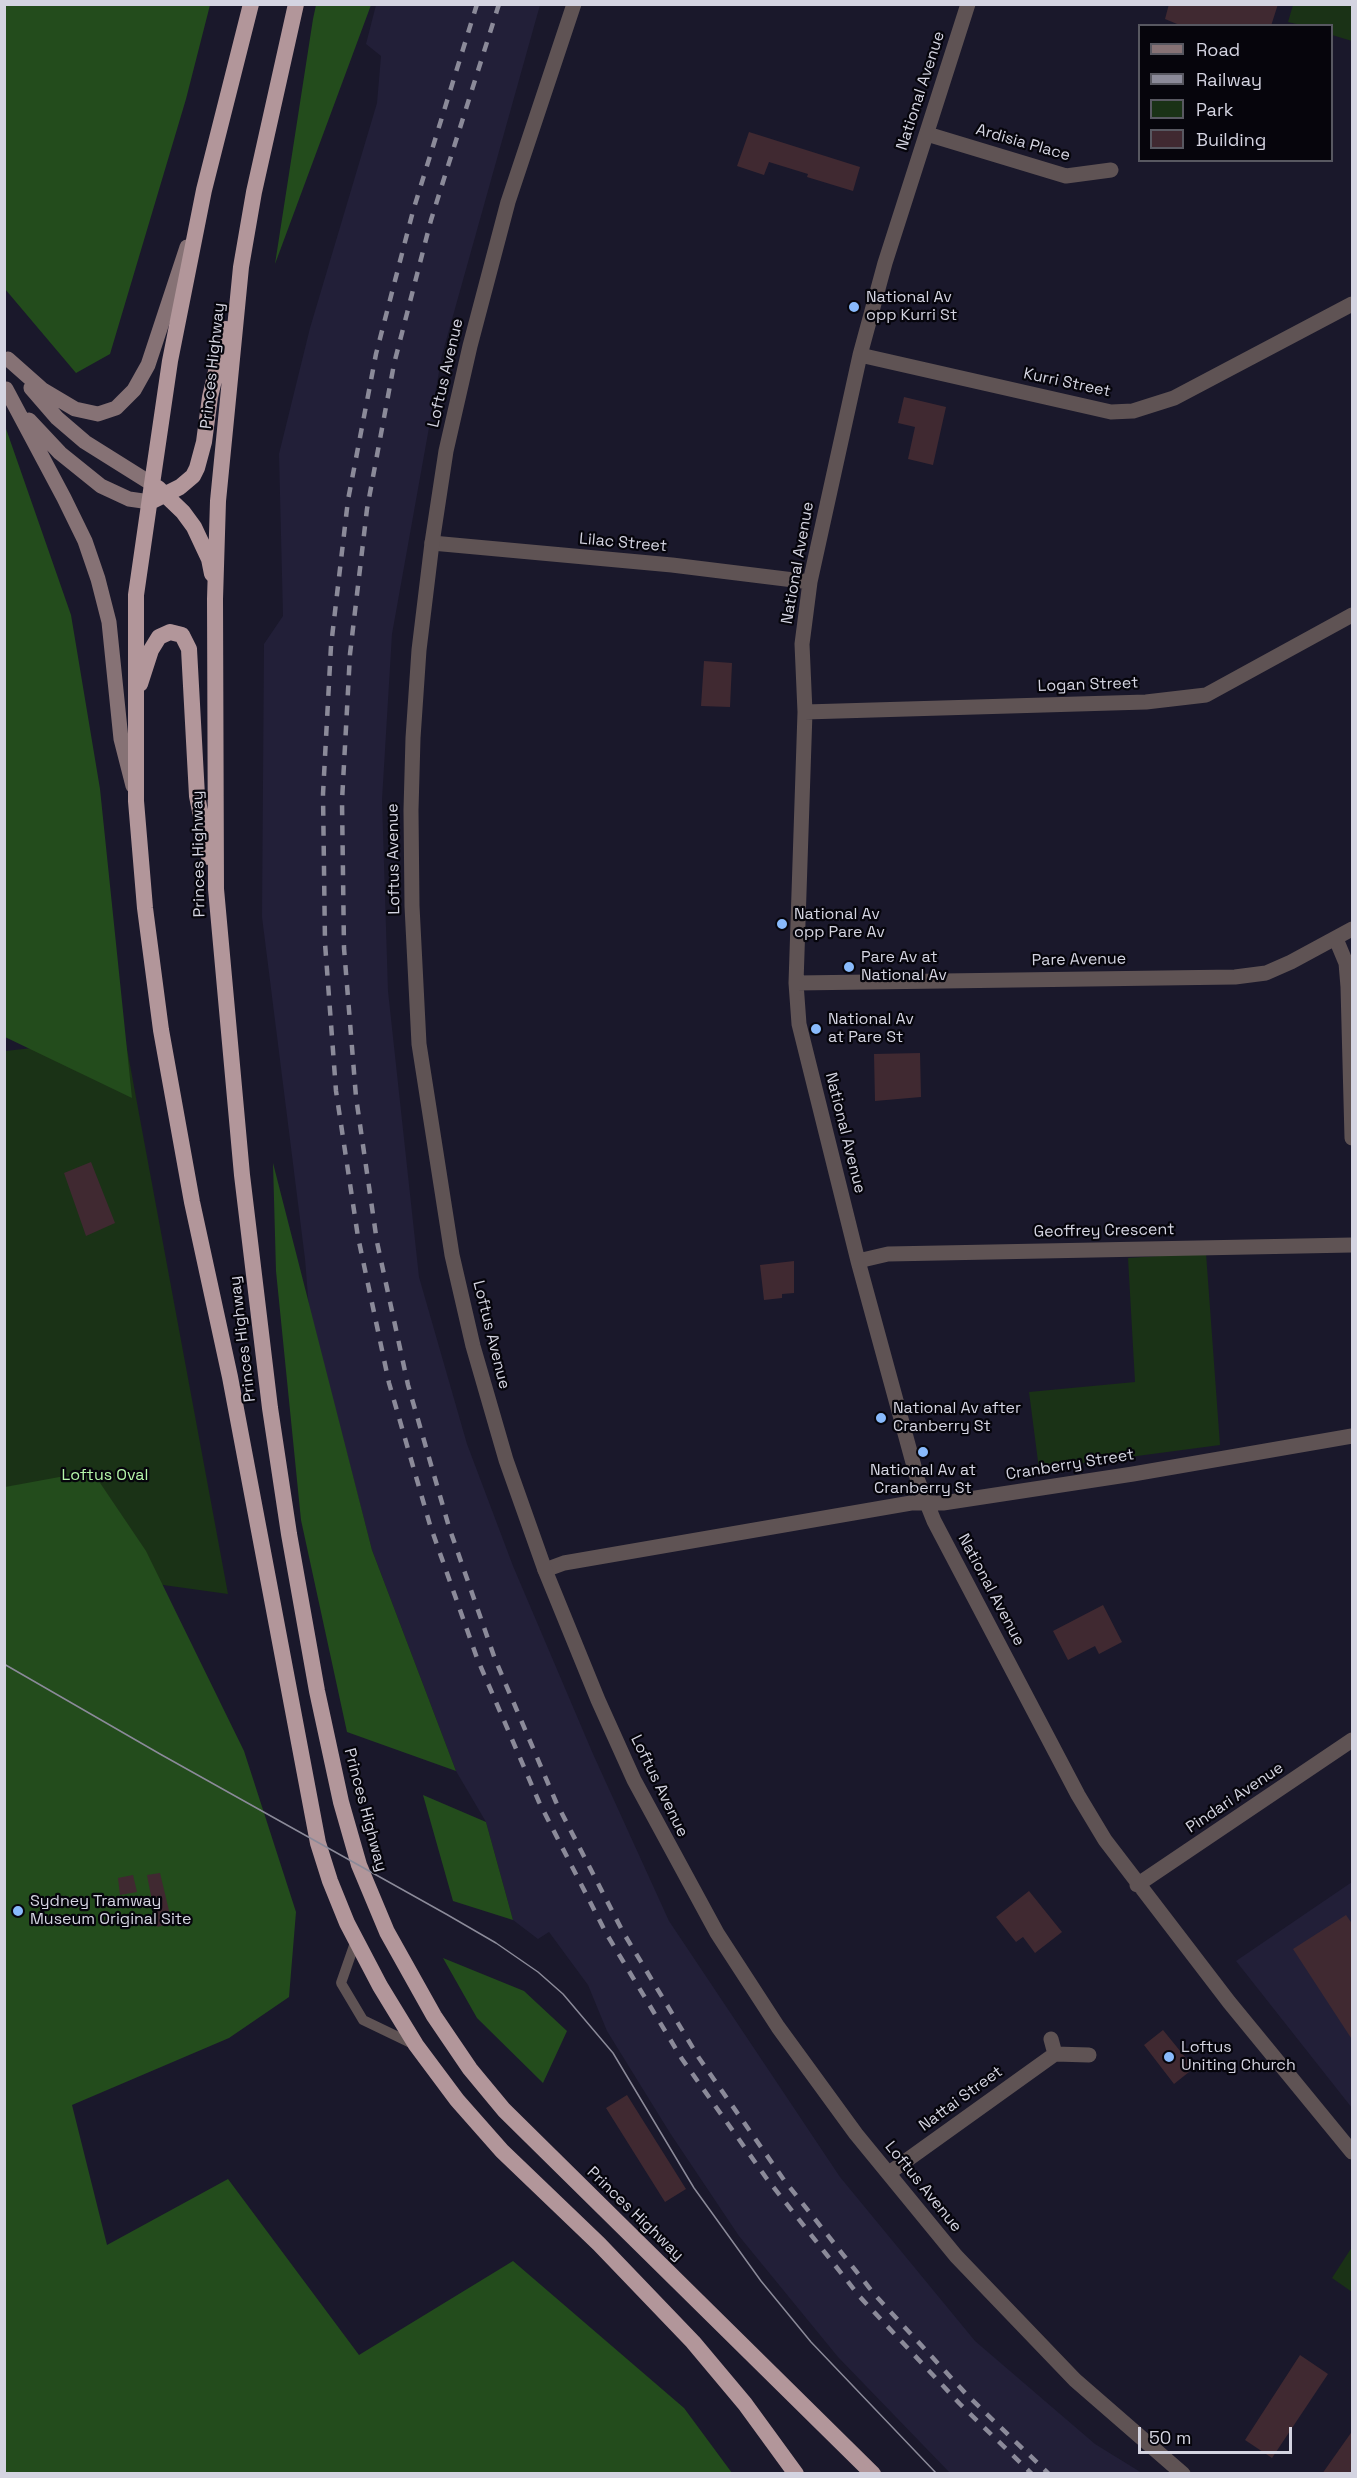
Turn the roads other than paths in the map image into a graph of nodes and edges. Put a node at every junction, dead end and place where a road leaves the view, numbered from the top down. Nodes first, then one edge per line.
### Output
1 (251, 4) edge
2 (296, 4) edge
3 (574, 4) edge
4 (968, 4) edge
5 (927, 134) junction
6 (1111, 170) dead end
7 (204, 190) junction
8 (241, 267) junction
9 (1353, 304) edge
10 (860, 355) junction
11 (6, 357) edge
12 (5, 388) edge
13 (152, 484) junction
14 (166, 495) junction
15 (150, 502) junction
16 (432, 543) junction
17 (810, 582) junction
18 (215, 599) junction
19 (1353, 615) edge
20 (135, 699) junction
21 (805, 712) junction
22 (136, 801) junction
23 (216, 889) junction
24 (1353, 929) edge
25 (1336, 939) junction
26 (796, 983) junction
27 (1353, 1138) edge
28 (1353, 1245) edge
29 (858, 1261) junction
30 (1353, 1436) edge
31 (925, 1501) junction
32 (545, 1570) junction
33 (1353, 1740) edge
34 (1137, 1885) junction
35 (356, 1940) junction
36 (1051, 2039) dead end
37 (416, 2045) junction
38 (1055, 2054) junction
39 (1089, 2055) dead end
40 (1353, 2152) edge
41 (888, 2173) junction
42 (795, 2470) edge
43 (873, 2474) edge
44 (1183, 2474) edge

1 - 7 highway, Princes Highway
2 - 8 highway, Princes Highway
3 - 16 street, Loftus Avenue
4 - 5 street, National Avenue
5 - 6 street, Ardisia Place
5 - 10 street, National Avenue
7 - 11 main road
7 - 13 highway, Princes Highway
8 - 14 highway
8 - 18 highway, Princes Highway
9 - 10 street, Kurri Street
10 - 17 street, National Avenue
11 - 13 main road
12 - 15 main road
12 - 22 main road
13 - 14 highway
13 - 15 highway, Princes Highway
14 - 15 highway
14 - 18 highway
15 - 20 highway, Princes Highway
16 - 17 street, Lilac Street
16 - 32 street, Loftus Avenue
17 - 21 street, National Avenue
18 - 23 highway, Princes Highway
19 - 21 street, Logan Street
20 - 22 highway, Princes Highway
20 - 23 highway
21 - 26 street, National Avenue
22 - 35 highway, Princes Highway
23 - 43 highway, Princes Highway
24 - 25 street, Pare Avenue
25 - 26 street, Pare Avenue
25 - 27 street
26 - 29 street, National Avenue
28 - 29 street, Geoffrey Crescent
29 - 31 street, National Avenue
30 - 31 street, Cranberry Street
31 - 32 street, Cranberry Street
31 - 34 street, National Avenue
32 - 41 street, Loftus Avenue
33 - 34 street, Pindari Avenue
34 - 40 street, National Avenue
35 - 37 highway, Princes Highway
35 - 37 lane
36 - 38 street
37 - 42 highway, Princes Highway
38 - 39 street
38 - 41 street, Nattai Street
41 - 44 street, Loftus Avenue

